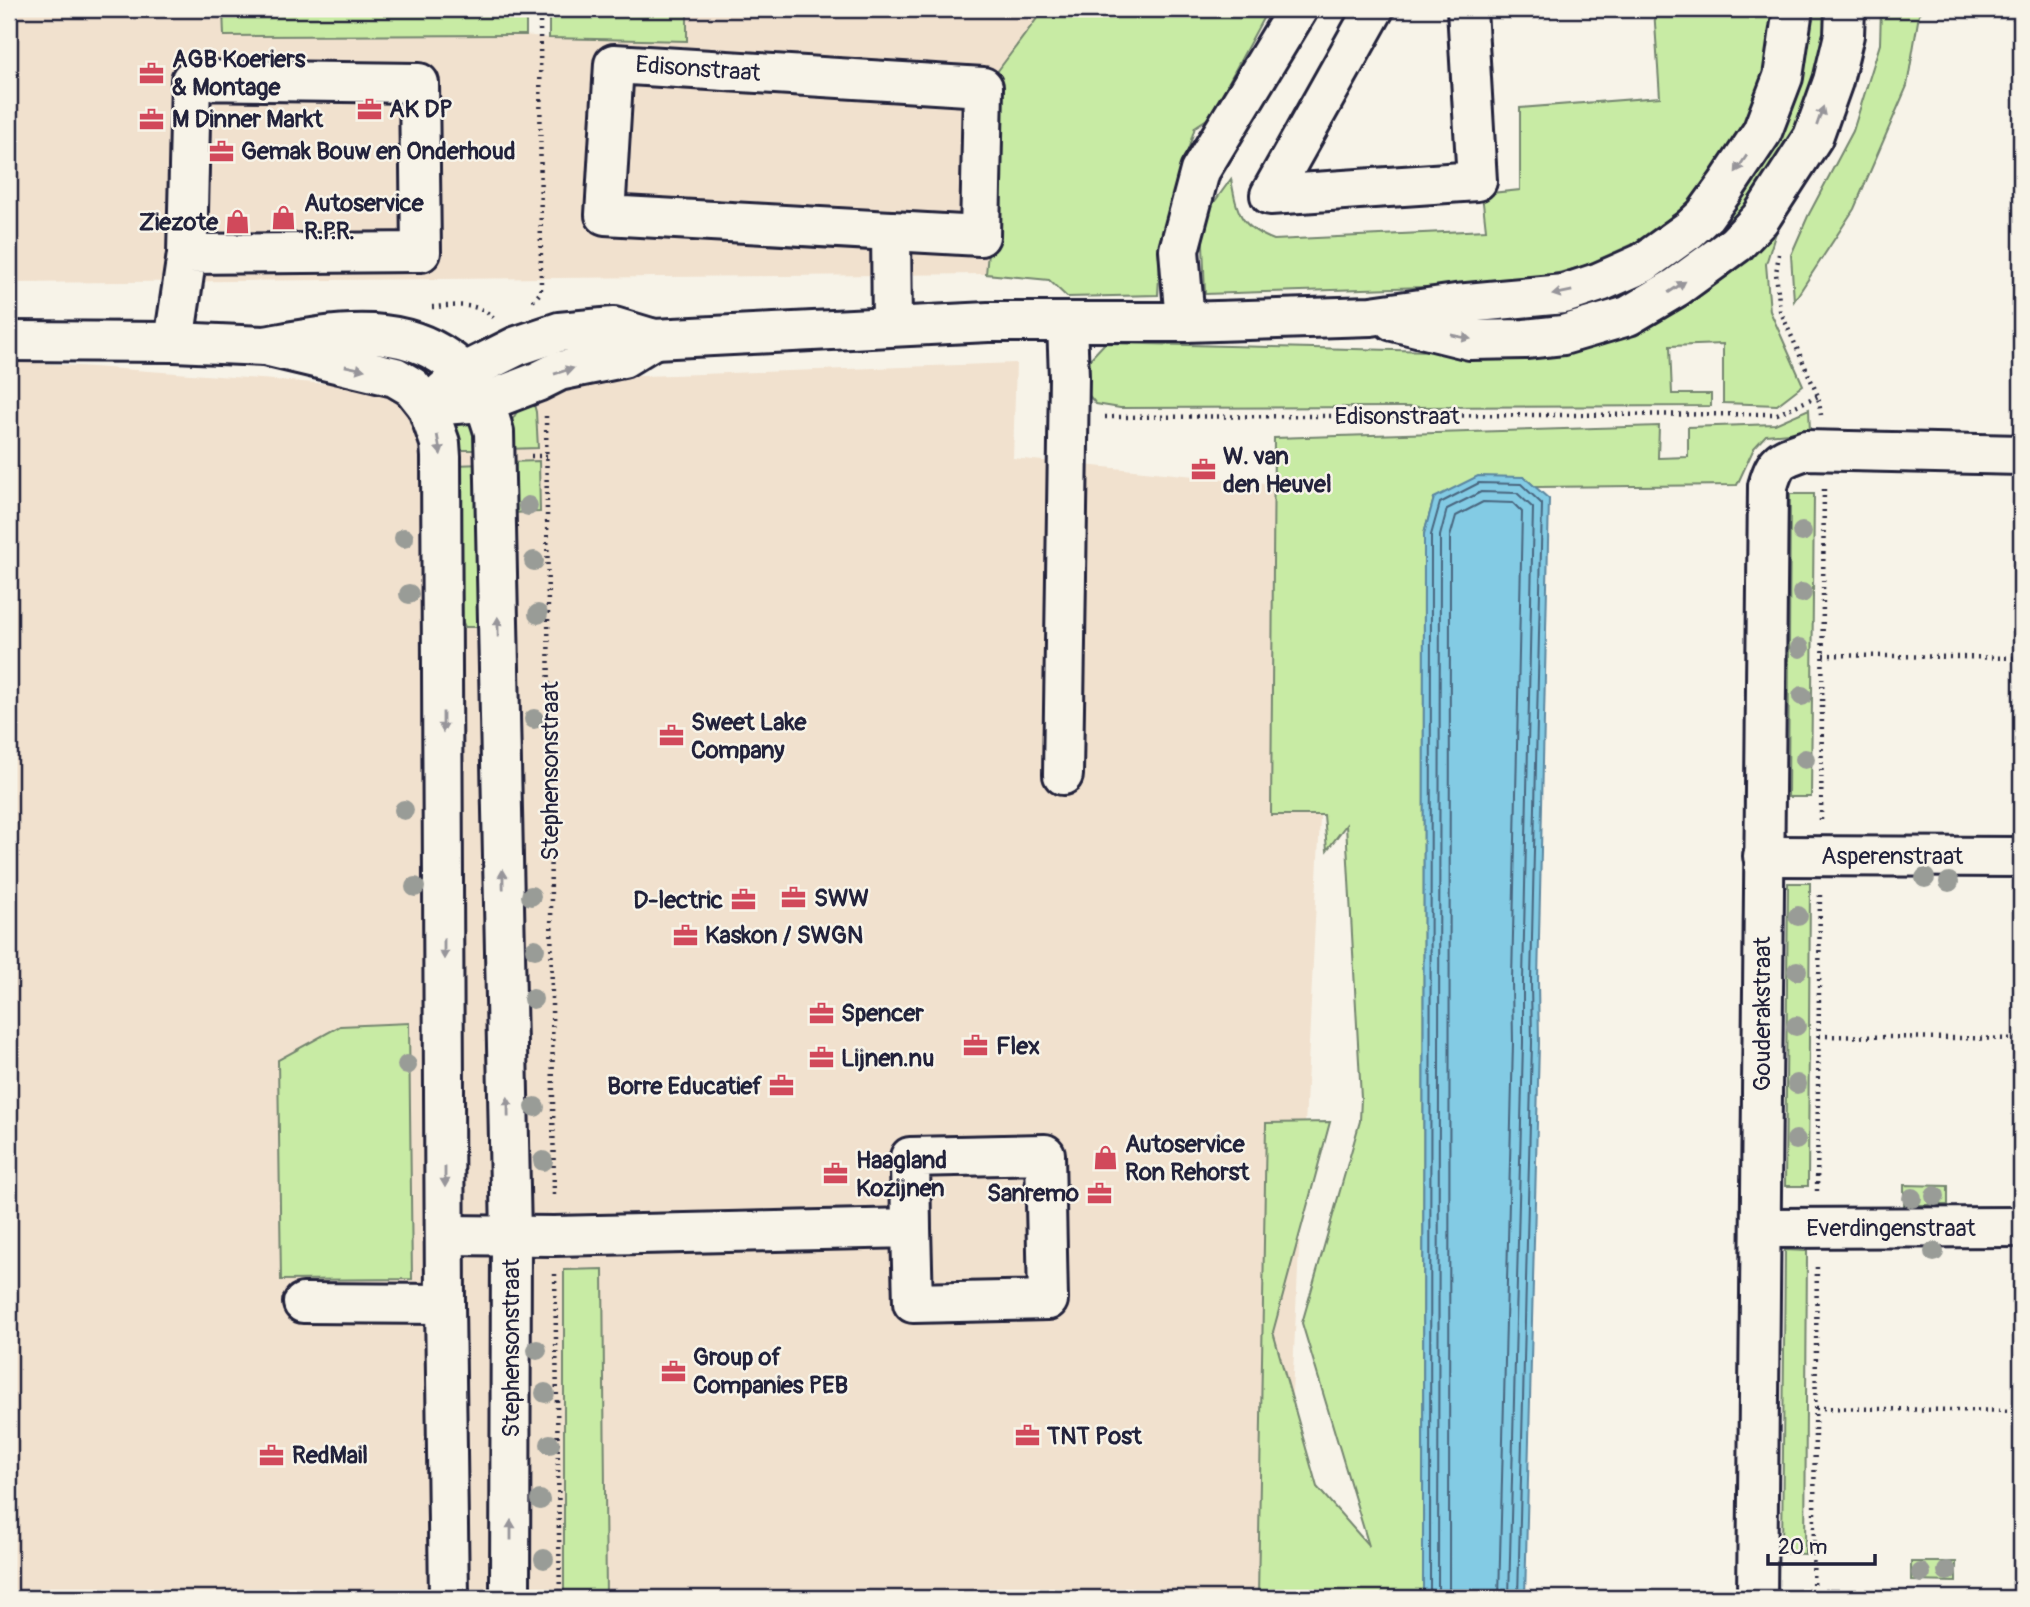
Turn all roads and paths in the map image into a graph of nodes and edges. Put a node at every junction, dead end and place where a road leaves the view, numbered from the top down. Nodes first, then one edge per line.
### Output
1 (540, 9) edge
2 (1298, 9) edge
3 (1374, 9) edge
4 (1467, 9) edge
5 (1793, 9) edge
6 (1845, 9) edge
7 (891, 231) junction
8 (1780, 251) dead end
9 (187, 254) junction
10 (526, 307) dead end
11 (1371, 316) junction
12 (1185, 322) junction
13 (1067, 323) junction
14 (892, 326) junction
15 (654, 339) junction
16 (9, 341) edge
17 (174, 342) junction
18 (265, 346) junction
19 (537, 382) junction
20 (475, 387) junction
21 (1818, 396) junction
22 (427, 406) junction
23 (1067, 418) junction
24 (1815, 450) junction
25 (2021, 455) edge
26 (1823, 654) junction
27 (2021, 658) edge
28 (442, 677) junction
29 (499, 678) junction
30 (1063, 775) dead end
31 (1821, 855) junction
32 (1763, 856) junction
33 (2021, 857) edge
34 (1819, 1036) junction
35 (2021, 1039) edge
36 (2021, 1227) edge
37 (911, 1228) junction
38 (1761, 1228) junction
39 (1817, 1229) junction
40 (446, 1235) junction
41 (511, 1235) junction
42 (554, 1236) junction
43 (303, 1303) dead end
44 (445, 1304) junction
45 (1815, 1408) junction
46 (2021, 1411) edge
47 (449, 1598) edge
48 (510, 1598) edge
49 (560, 1598) edge
50 (1757, 1598) edge
51 (1813, 1598) edge

1 - 10 path
2 - 12 street
3 - 4 street
5 -> 11 street
11 -> 6 street
7 - 7 street, Edisonstraat
7 - 14 street
8 - 21 path
9 - 9 street
9 - 17 street
11 - 12 street
12 - 13 street
13 - 14 street
13 - 23 street
14 - 15 street
19 -> 15 street
15 - 20 street
16 - 17 street
17 - 18 street
18 - 20 street
18 -> 22 street
19 - 20 street
19 - 42 path, Stephensonstraat
20 - 22 street
29 -> 20 street, Stephensonstraat
21 - 23 path, Edisonstraat
21 - 24 path
22 -> 28 street
23 - 30 street
24 - 25 street
24 - 26 path
24 - 32 street, Gouderakstraat
26 - 27 path
26 - 31 path
28 - 29 street
28 -> 40 street
41 -> 29 street, Stephensonstraat
31 - 32 street, Asperenstraat
31 - 33 street, Asperenstraat
31 - 34 path
32 - 38 street, Gouderakstraat
34 - 35 path
34 - 39 path
36 - 39 street, Everdingenstraat
37 - 37 street
37 - 42 street, Stephensonstraat
38 - 39 street, Everdingenstraat
38 - 50 street, Gouderakstraat
39 - 45 path
40 - 41 street
40 - 44 street
41 - 42 street
48 -> 41 street, Stephensonstraat
42 - 49 path, Stephensonstraat
43 - 44 street
44 - 47 street
45 - 46 path
45 - 51 path

